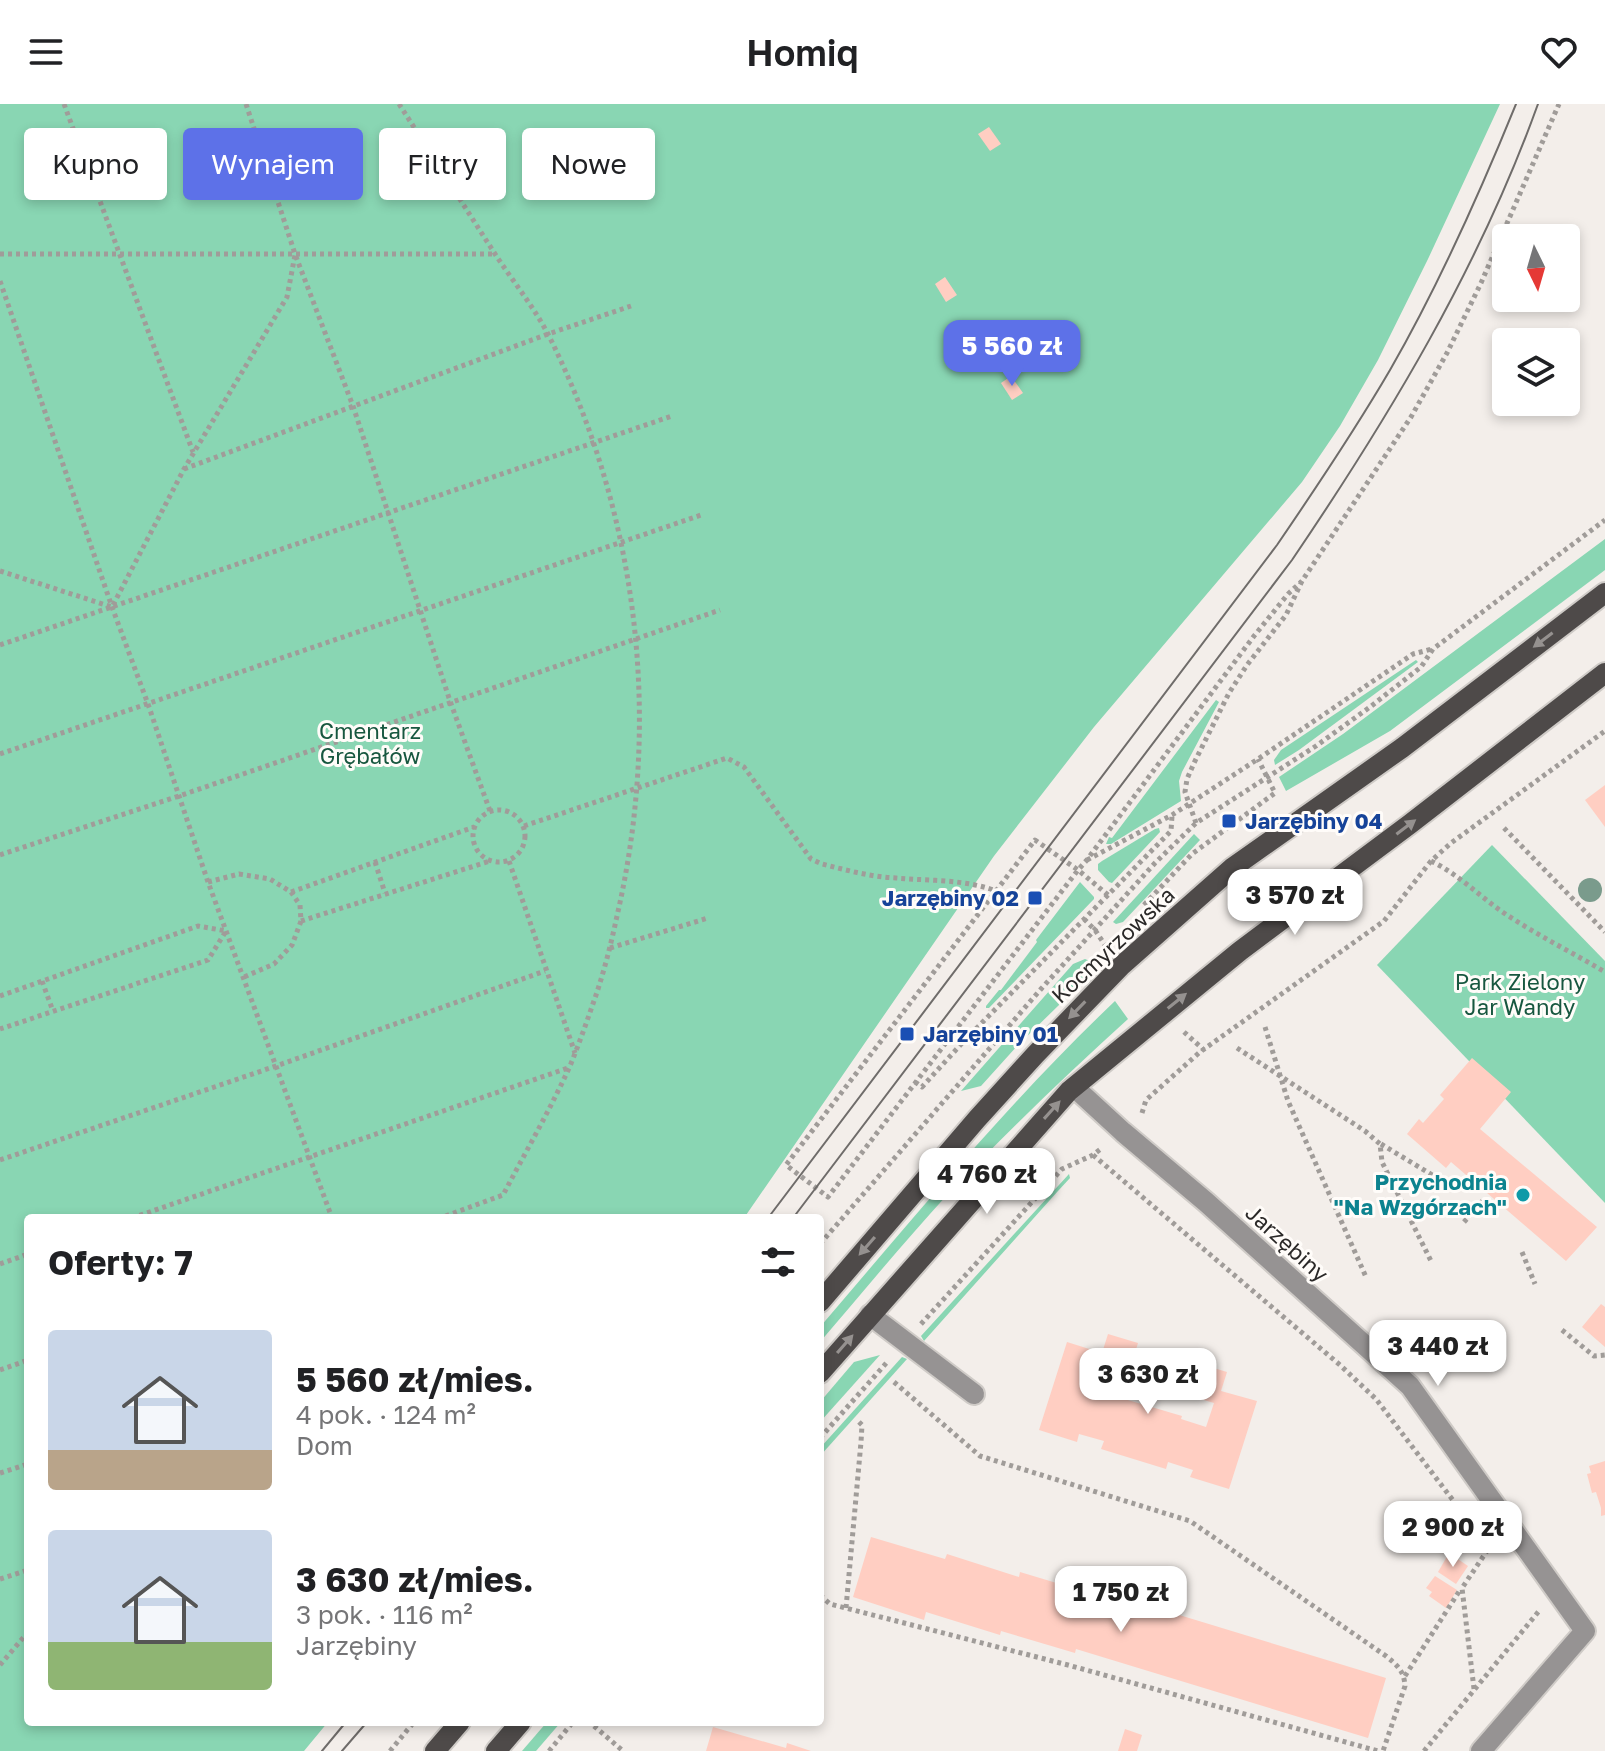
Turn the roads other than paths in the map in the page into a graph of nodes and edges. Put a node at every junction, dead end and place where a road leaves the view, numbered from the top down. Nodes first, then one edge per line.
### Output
1 (1605, 593) edge
2 (1605, 673) edge
3 (1074, 1087) junction
4 (824, 1297) edge
5 (870, 1315) junction
6 (824, 1368) edge
7 (974, 1394) dead end
8 (1605, 1623) edge
9 (1585, 1631) junction
10 (457, 1726) edge
11 (518, 1726) edge
12 (435, 1751) edge
13 (496, 1751) edge
14 (1481, 1751) edge

1 -> 4 main road, Kocmyrzowska
3 -> 2 main road
5 -> 3 main road
3 - 9 street, Jarzębiny
6 -> 5 main road
5 - 7 street
8 - 9 street
9 - 14 street
10 - 12 main road
11 - 13 main road

